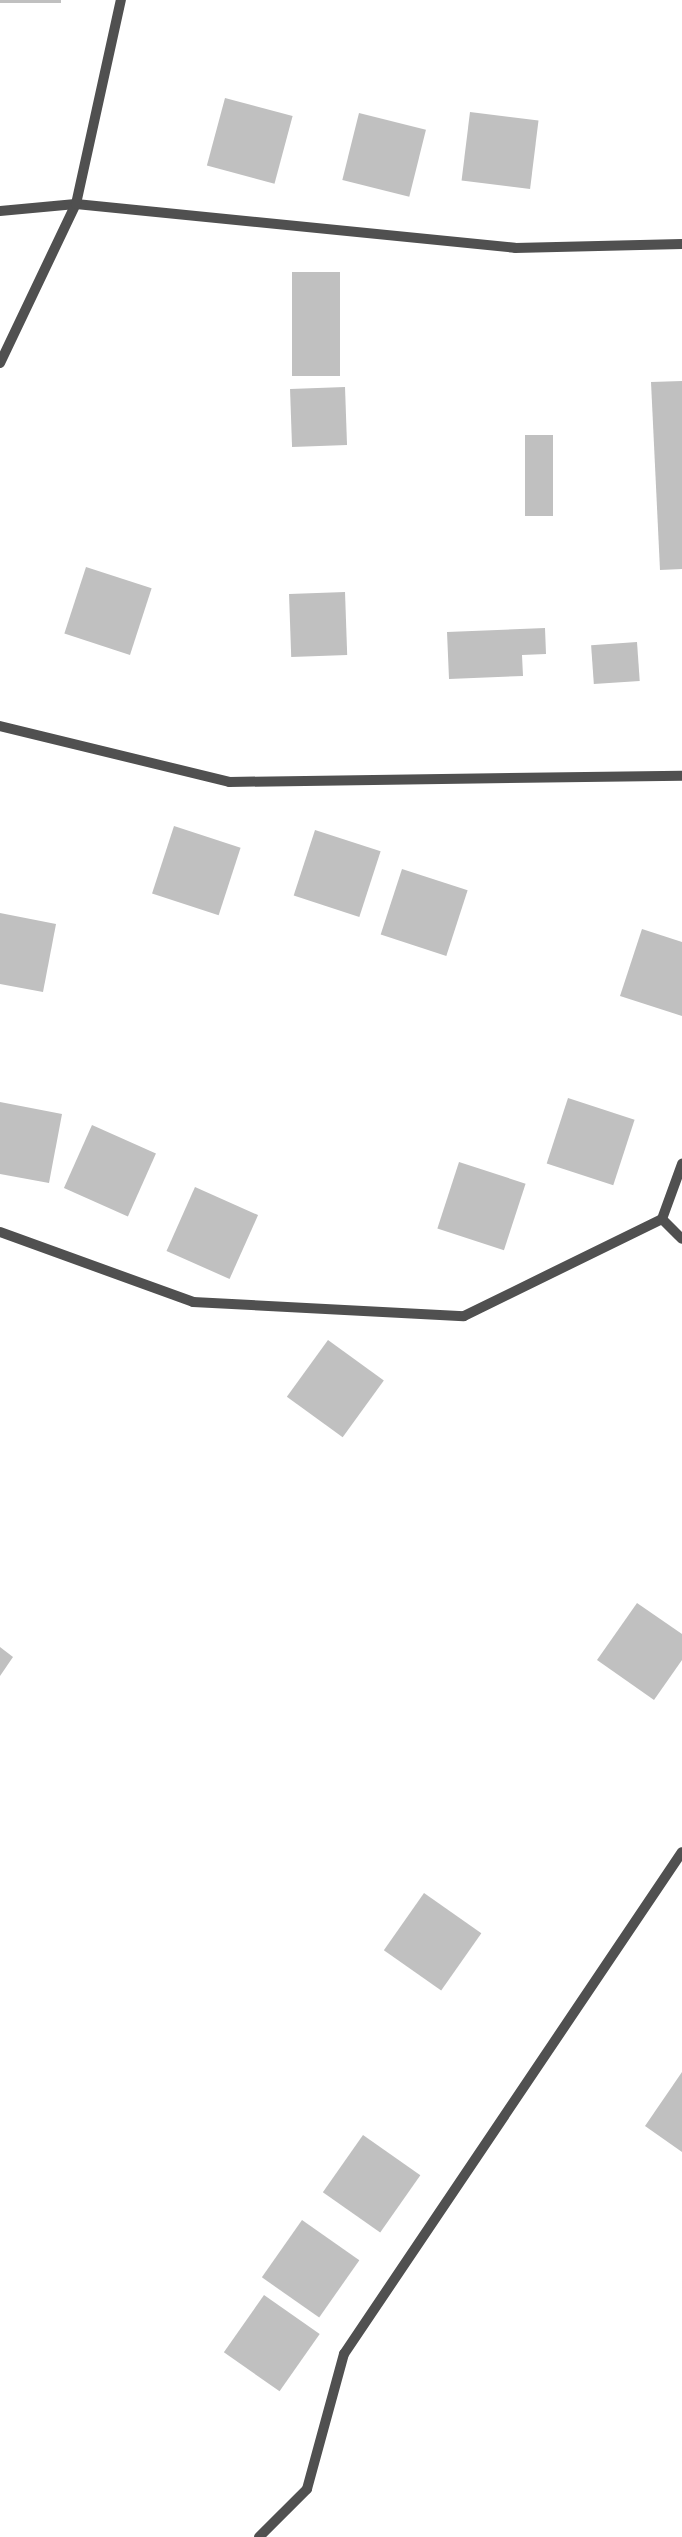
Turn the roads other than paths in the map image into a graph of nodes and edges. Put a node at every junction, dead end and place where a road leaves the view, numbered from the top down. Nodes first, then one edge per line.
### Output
1 (121, 0) edge
2 (76, 204) junction
3 (0, 211) edge
4 (682, 244) edge
5 (0, 363) edge
6 (0, 726) edge
7 (682, 776) edge
8 (682, 1164) edge
9 (662, 1219) junction
10 (0, 1232) edge
11 (682, 1239) edge
12 (682, 1852) edge
13 (259, 2537) edge

1 - 2 street
2 - 3 street
2 - 4 street
2 - 5 street
6 - 7 street
8 - 9 street
9 - 10 street
9 - 11 street
12 - 13 street

